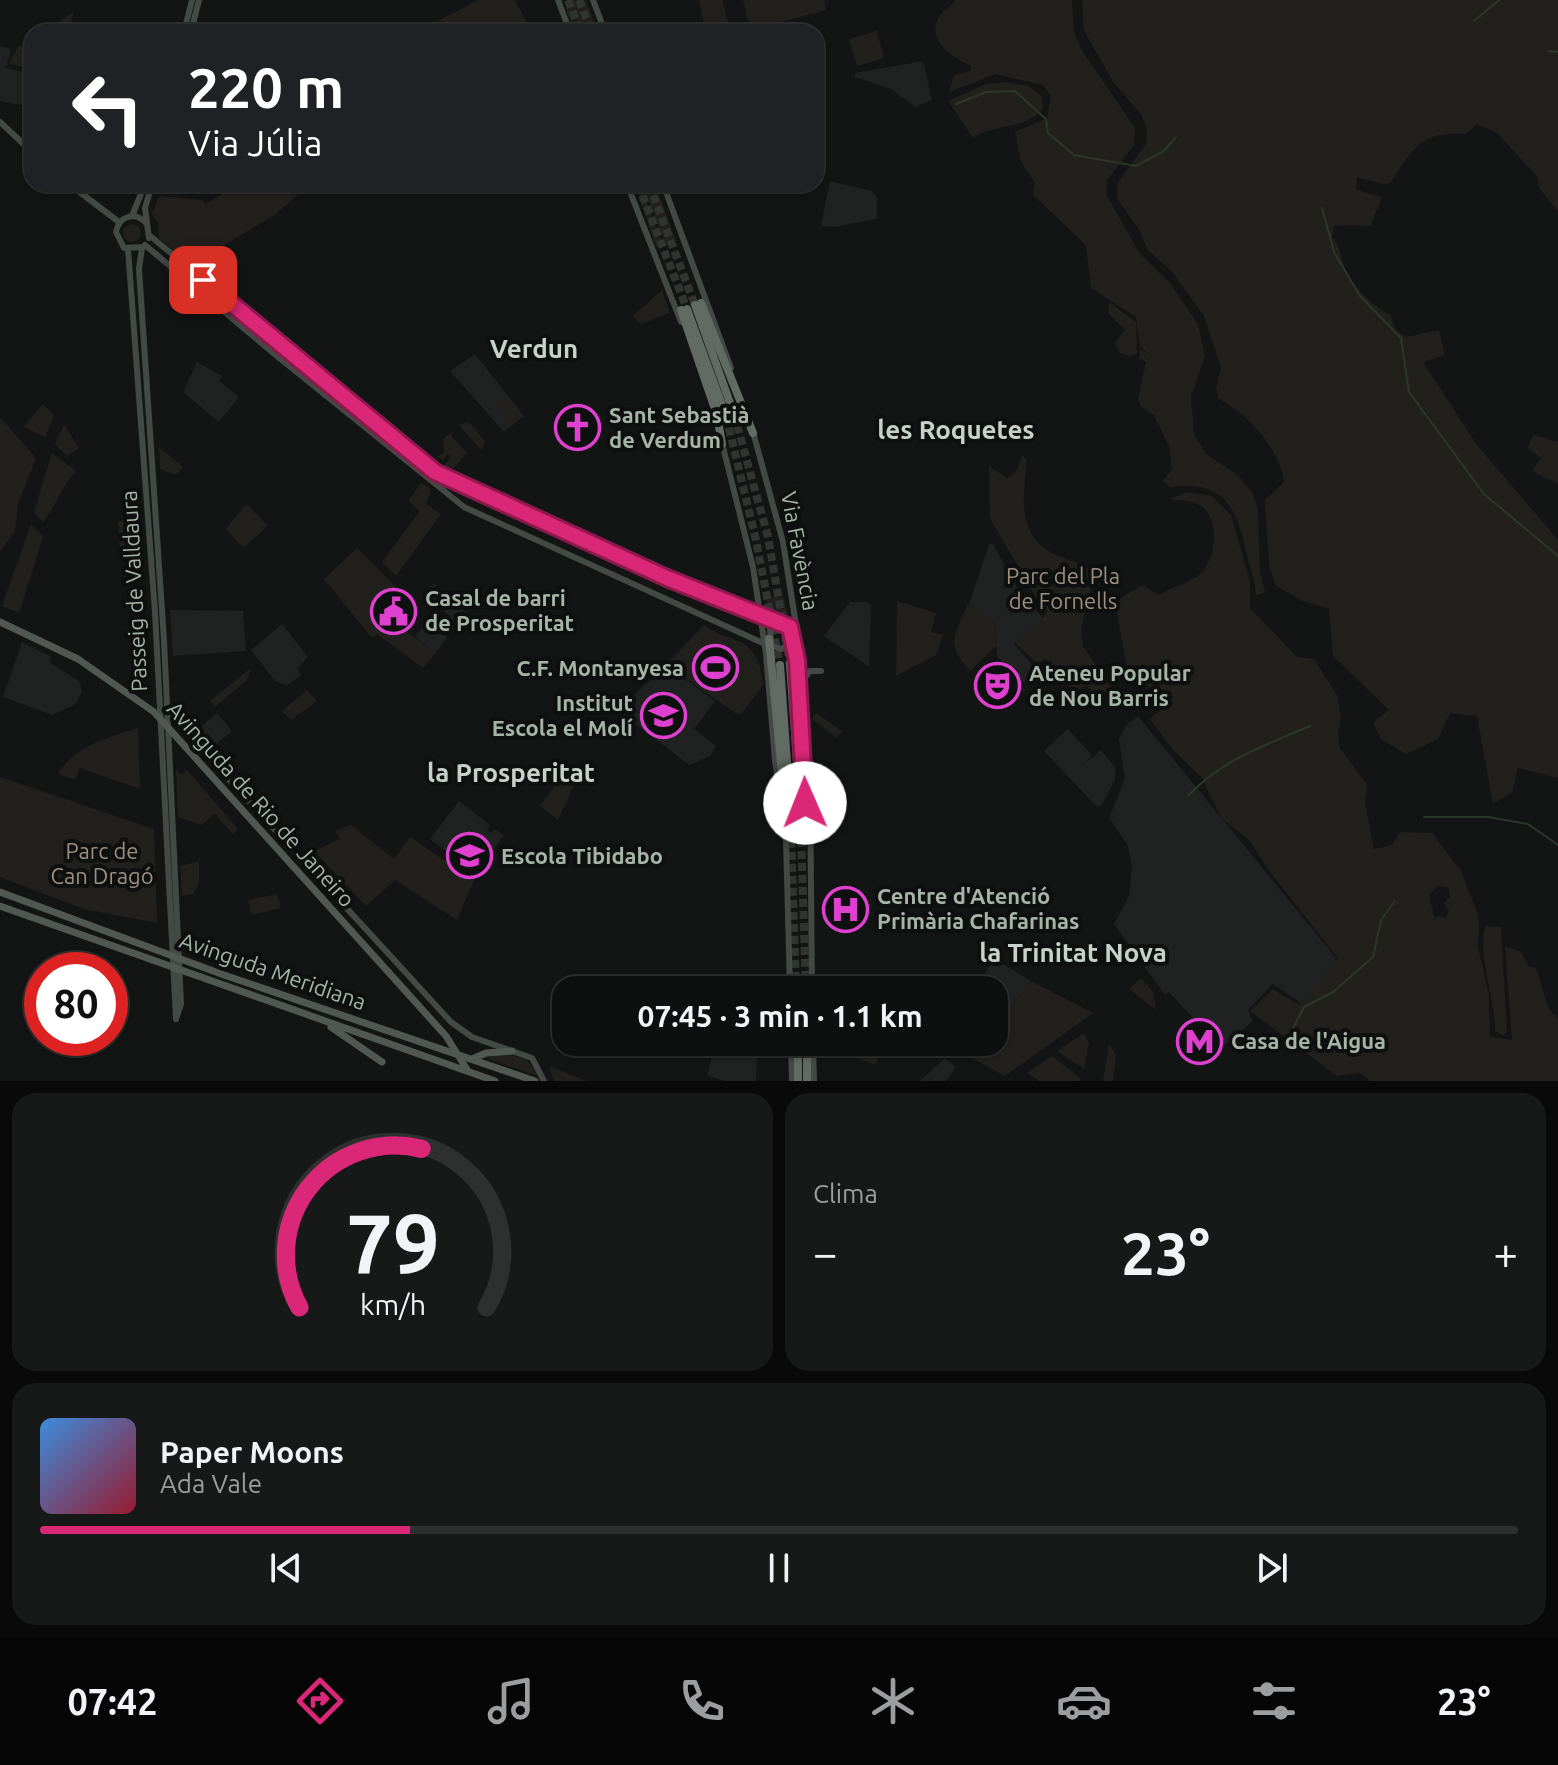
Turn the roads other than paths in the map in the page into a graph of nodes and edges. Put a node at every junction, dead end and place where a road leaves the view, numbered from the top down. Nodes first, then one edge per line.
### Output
1 (199, 0) edge
2 (558, 0) edge
3 (593, 0) edge
4 (193, 5) edge
5 (187, 24) edge
6 (567, 24) edge
7 (602, 24) edge
8 (0, 122) edge
9 (24, 144) edge
10 (80, 192) edge
11 (142, 192) edge
12 (150, 192) edge
13 (630, 192) edge
14 (666, 192) edge
15 (132, 216) junction
16 (119, 222) junction
17 (146, 223) junction
18 (149, 235) junction
19 (144, 246) junction
20 (128, 249) junction
21 (190, 269) junction
22 (185, 278) junction
23 (691, 307) junction
24 (730, 415) tunnel mouth
25 (753, 433) junction
26 (722, 444) junction
27 (758, 598) junction
28 (746, 611) junction
29 (762, 619) junction
30 (0, 622) edge
31 (779, 624) junction
32 (794, 637) junction
33 (769, 642) junction
34 (790, 664) tunnel mouth
35 (780, 665) tunnel mouth
36 (821, 671) dead end
37 (803, 683) junction
38 (166, 717) junction
39 (795, 803) junction
40 (164, 818) junction
41 (172, 840) junction
42 (0, 892) edge
43 (0, 906) edge
44 (790, 976) edge
45 (812, 976) edge
46 (326, 1023) junction
47 (512, 1051) junction
48 (459, 1054) junction
49 (799, 1056) edge
50 (801, 1056) edge
51 (804, 1056) edge
52 (806, 1056) edge
53 (472, 1059) junction
54 (382, 1062) dead end
55 (468, 1071) junction
56 (472, 1081) edge
57 (495, 1081) edge
58 (535, 1081) edge
59 (544, 1081) edge
60 (792, 1081) edge
61 (798, 1081) edge
62 (807, 1081) edge
63 (814, 1081) edge

1 - 4 street
2 - 6 street
3 - 7 street
4 - 5 street
8 - 9 street
10 - 16 street
11 - 15 street
12 - 17 street
13 - 26 street
14 - 25 street, Via Favència
15 - 16 street
15 - 17 street
16 - 20 street
17 - 18 street
18 - 19 street
18 - 21 street
19 - 20 street
19 - 22 street
19 - 38 street, Passeig de Valldaura
20 - 38 street, Passeig de Valldaura
21 - 22 street
21 - 28 street
22 - 33 street
23 - 24 highway
23 - 25 highway
23 - 26 highway
25 - 37 street, Via Favència
26 - 27 street
27 - 28 street
27 - 29 street
28 - 29 street
29 - 31 street
29 - 33 street
30 - 38 main road, Avinguda de Rio de Janeiro
31 - 32 street
31 - 33 street
32 - 33 street
32 - 39 highway
33 - 39 highway
33 - 44 street
34 - 39 highway
35 - 39 highway
36 - 37 street
37 - 45 street, Via Favència
38 - 40 street, Passeig de Valldaura
38 - 41 street, Passeig de Valldaura
38 - 47 street, Avinguda de Rio de Janeiro
38 - 48 main road, Avinguda de Rio de Janeiro
40 - 41 street
40 - 41 street, Passeig de Valldaura
42 - 48 main road, Avinguda Meridiana
43 - 46 main road, Avinguda Meridiana
46 - 54 main road
46 - 55 main road, Avinguda Meridiana
47 - 53 main road
47 - 59 street
48 - 53 main road, Avinguda Meridiana
48 - 55 main road, Avinguda de Rio de Janeiro
49 - 60 street
50 - 61 highway
51 - 62 highway
52 - 63 street
53 - 58 main road, Avinguda Meridiana
55 - 56 street
55 - 57 main road, Avinguda Meridiana

